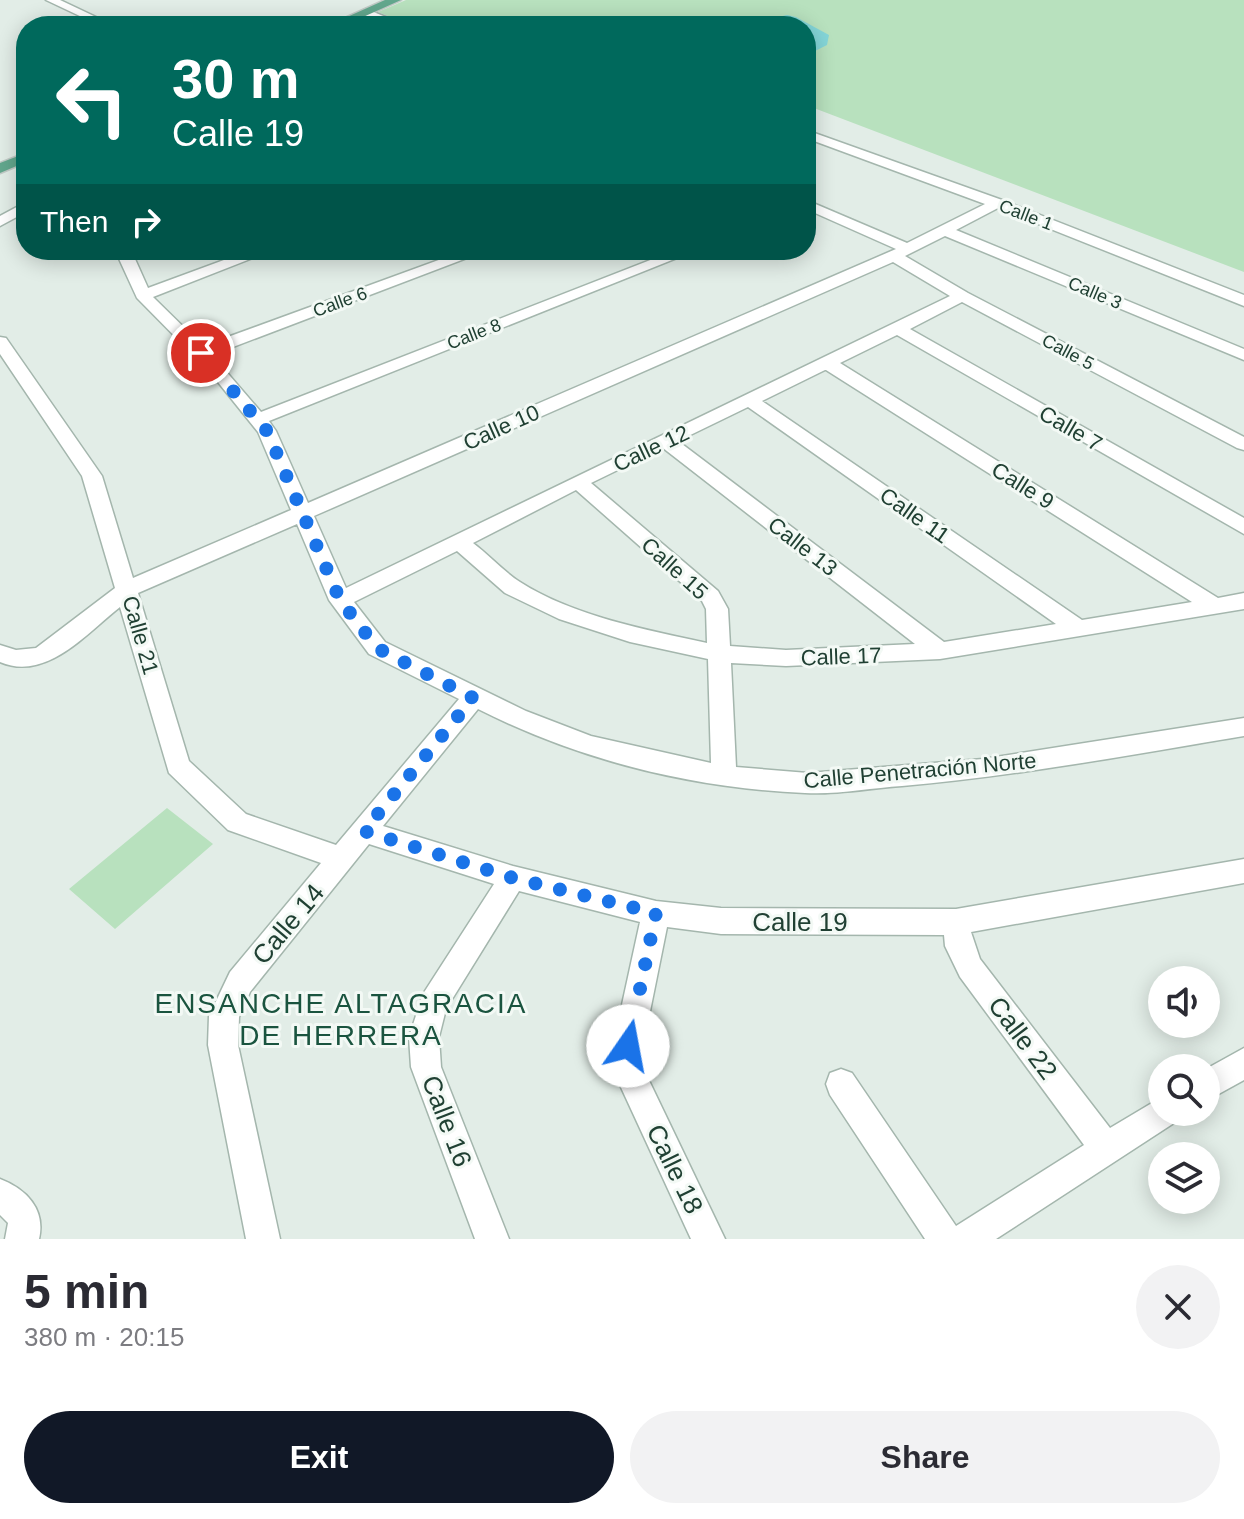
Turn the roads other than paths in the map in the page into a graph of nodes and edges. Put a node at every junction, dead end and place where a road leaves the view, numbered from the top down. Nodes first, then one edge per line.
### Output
1 (51, 0) edge
2 (379, 4) edge
3 (87, 16) edge
4 (354, 16) edge
5 (816, 138) edge
6 (997, 203) junction
7 (816, 209) edge
8 (946, 231) junction
9 (901, 252) junction
10 (127, 260) edge
11 (238, 260) edge
12 (453, 260) edge
13 (664, 260) edge
14 (143, 295) junction
15 (962, 296) junction
16 (1244, 301) edge
17 (898, 329) junction
18 (0, 342) edge
19 (201, 353) junction
20 (1244, 355) edge
21 (829, 364) junction
22 (749, 400) junction
23 (259, 419) junction
24 (666, 441) junction
25 (1244, 444) edge
26 (578, 482) junction
27 (302, 514) junction
28 (1244, 527) edge
29 (461, 543) junction
30 (128, 589) junction
31 (340, 600) junction
32 (1244, 601) edge
33 (1217, 607) junction
34 (1081, 630) junction
35 (940, 651) junction
36 (721, 654) junction
37 (7, 656) edge
38 (473, 698) junction
39 (1244, 727) edge
40 (724, 776) junction
41 (364, 831) junction
42 (342, 859) junction
43 (1244, 871) edge
44 (513, 878) junction
45 (656, 913) junction
46 (956, 922) junction
47 (1244, 1063) edge
48 (1220, 1078) edge
49 (841, 1084) dead end
50 (1148, 1121) edge
51 (1105, 1147) junction
52 (0, 1195) edge
53 (22, 1239) edge
54 (263, 1239) edge
55 (492, 1239) edge
56 (708, 1239) edge
57 (945, 1239) edge
58 (966, 1239) edge

1 - 3 street
2 - 4 main road
5 - 6 street, Calle 1
6 - 8 street, Calle 10
6 - 16 street, Calle 1
7 - 9 street, Calle 5
8 - 9 street, Calle 10
8 - 20 street, Calle 3
9 - 15 street, Calle 5
9 - 27 street, Calle 10
10 - 14 street, Calle Penetración Norte
11 - 14 street
12 - 19 street, Calle 6
13 - 23 street, Calle 8
14 - 19 street, Calle Penetración Norte
15 - 17 street, Calle 12
15 - 25 street, Calle 5
17 - 21 street, Calle 12
17 - 28 street, Calle 7
18 - 30 street, Calle 21
19 - 23 street, Calle Penetración Norte
21 - 22 street, Calle 12
21 - 33 street, Calle 9
22 - 24 street, Calle 12
22 - 34 street, Calle 11
23 - 27 street, Calle Penetración Norte
24 - 26 street, Calle 12
24 - 35 street, Calle 13
26 - 29 street, Calle 12
26 - 36 street, Calle 15
27 - 30 street, Calle 10
27 - 31 street, Calle Penetración Norte
29 - 31 street, Calle 12
29 - 36 street, Calle 17
30 - 37 street, Calle 10
30 - 42 street, Calle 21
31 - 38 street, Calle Penetración Norte
32 - 33 street, Calle 17
33 - 34 street, Calle 17
34 - 35 street, Calle 17
35 - 36 street, Calle 17
36 - 40 street, Calle 15
38 - 40 street, Calle Penetración Norte
38 - 41 street, Calle 14
39 - 40 street, Calle Penetración Norte
41 - 42 street, Calle 14
41 - 44 street, Calle 19
42 - 54 street, Calle 14
43 - 46 street, Calle 19
44 - 45 street, Calle 19
44 - 55 street, Calle 16
45 - 46 street, Calle 19
45 - 56 street, Calle 18
46 - 51 street, Calle 22
47 - 48 street
49 - 57 street
50 - 51 street
51 - 58 street
52 - 53 street

